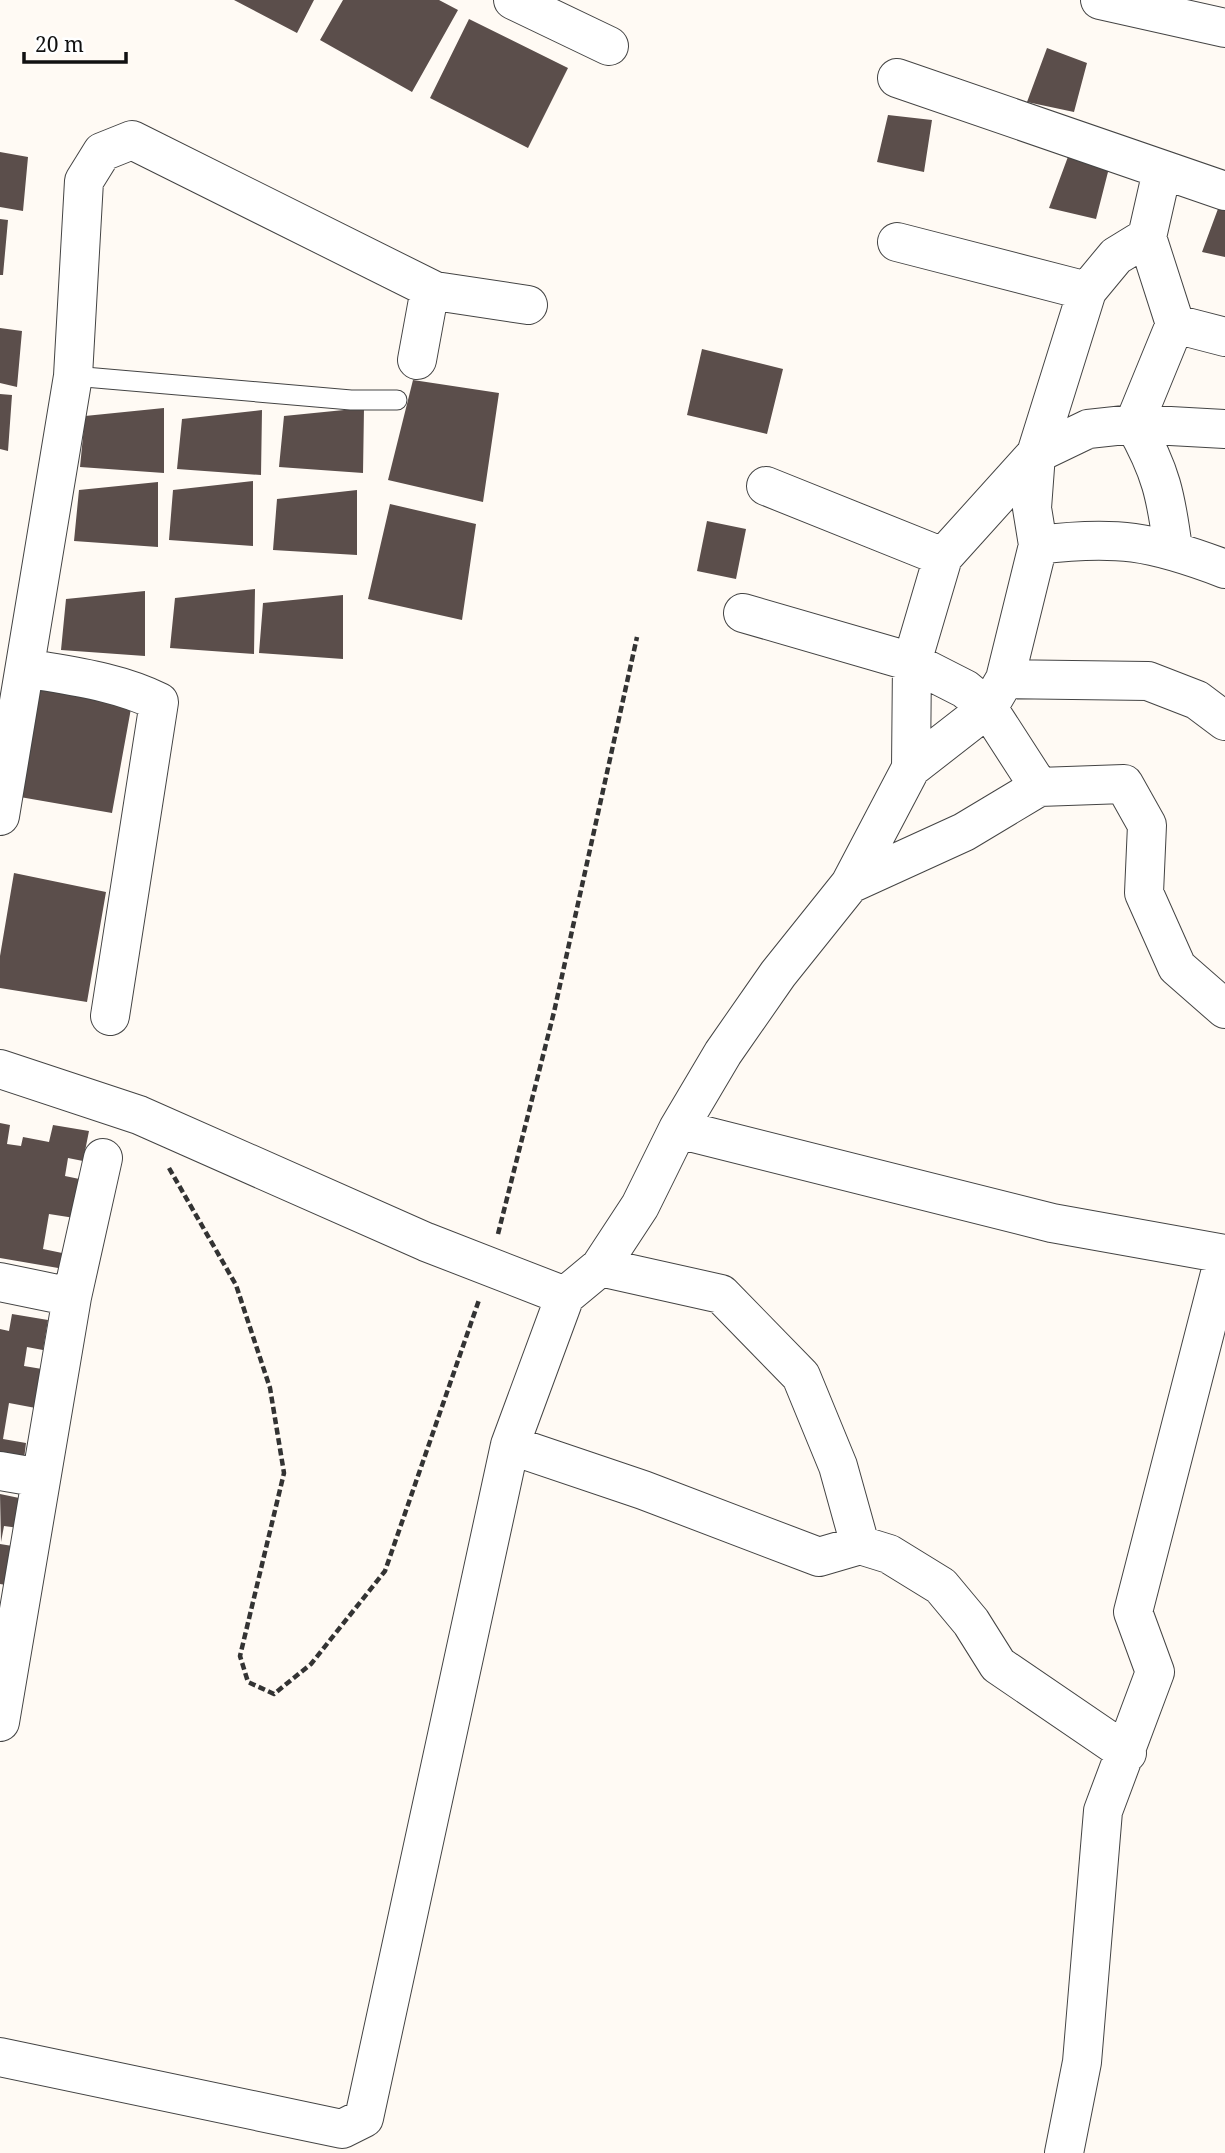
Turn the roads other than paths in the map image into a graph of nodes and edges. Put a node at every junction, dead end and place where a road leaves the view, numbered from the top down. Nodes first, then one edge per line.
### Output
1 (513, 0) edge
2 (1100, 0) edge
3 (1225, 28) edge
4 (609, 46) dead end
5 (897, 78) dead end
6 (1162, 171) junction
7 (1225, 191) edge
8 (1147, 237) junction
9 (897, 242) dead end
10 (430, 289) junction
11 (1087, 291) junction
12 (528, 305) dead end
13 (1175, 324) junction
14 (1225, 337) edge
15 (417, 360) dead end
16 (73, 376) junction
17 (397, 400) dead end
18 (1135, 424) junction
19 (1225, 429) edge
20 (1036, 454) junction
21 (766, 486) dead end
22 (1038, 545) junction
23 (1173, 549) junction
24 (943, 557) junction
25 (1225, 569) edge
26 (743, 613) dead end
27 (912, 662) junction
28 (25, 668) junction
29 (996, 694) junction
30 (1225, 722) edge
31 (911, 768) junction
32 (1039, 787) junction
33 (0, 816) edge
34 (849, 884) junction
35 (1225, 1009) edge
36 (110, 1016) dead end
37 (0, 1069) edge
38 (678, 1129) junction
39 (103, 1158) dead end
40 (1225, 1254) edge
41 (600, 1267) junction
42 (0, 1282) edge
43 (565, 1296) junction
44 (72, 1297) junction
45 (510, 1445) junction
46 (0, 1471) edge
47 (41, 1478) junction
48 (860, 1545) junction
49 (5, 1665) edge
50 (0, 1722) edge
51 (1127, 1753) junction
52 (0, 2057) edge
53 (1064, 2153) edge

1 - 4 street
2 - 3 street
5 - 6 street
6 - 7 street
6 - 8 street
8 - 11 street
8 - 13 street
9 - 11 street
10 - 12 street
10 - 15 street
10 - 16 street
11 - 20 street
13 - 14 street
13 - 18 street
16 - 17 lane
16 - 28 street
18 - 19 street
18 - 20 street
18 - 23 street
20 - 22 street
20 - 24 street
21 - 24 street
22 - 23 street
22 - 29 street
23 - 25 street
24 - 27 street
26 - 27 street
27 - 29 street
27 - 31 street
28 - 33 street
28 - 36 street
29 - 30 street
29 - 31 street
29 - 32 street
31 - 34 street
32 - 34 street
32 - 35 street
34 - 38 street
37 - 43 street
38 - 40 street
38 - 41 street
39 - 44 street
40 - 51 street
41 - 43 street
41 - 48 street
42 - 44 street
43 - 45 street
44 - 47 street
45 - 48 street
45 - 52 street
46 - 47 street
47 - 49 street
48 - 51 street
49 - 50 street
51 - 53 street

